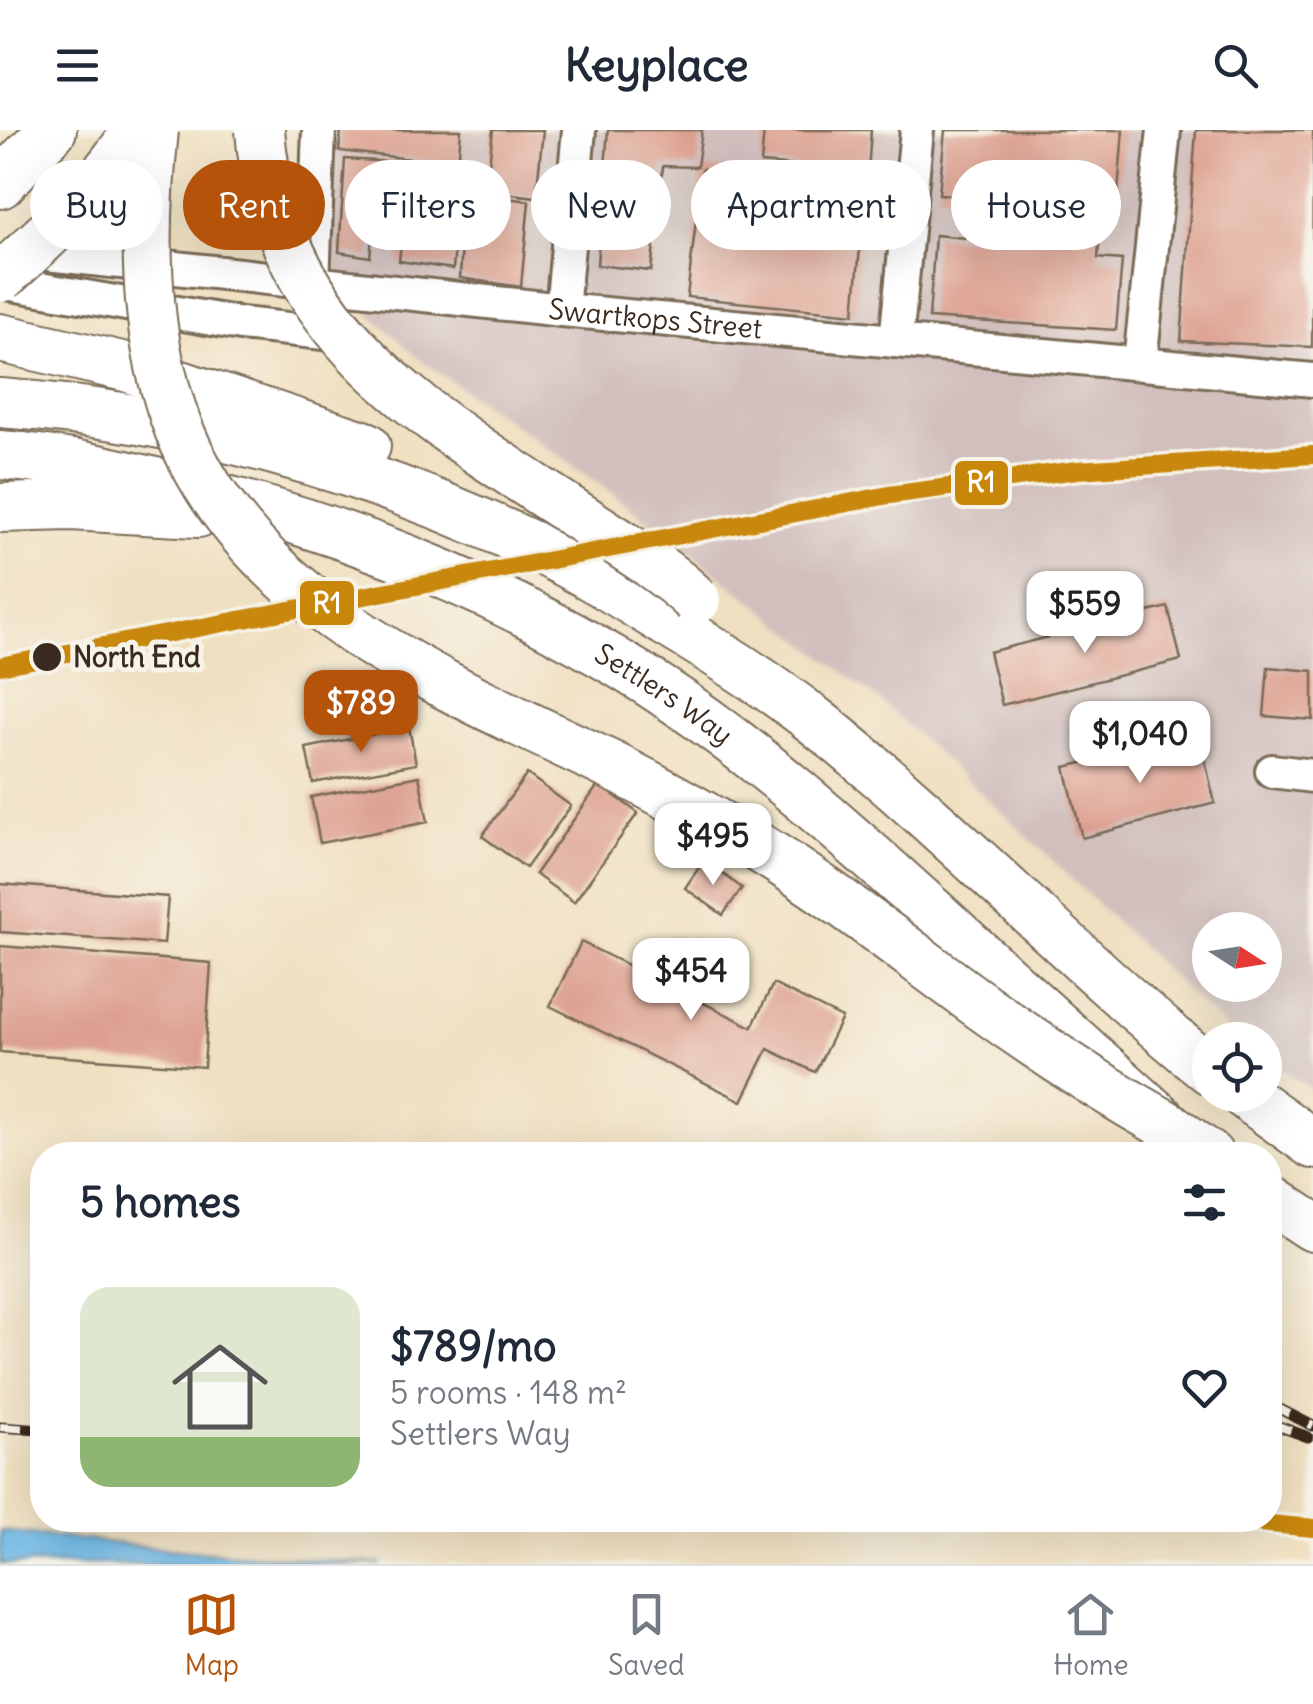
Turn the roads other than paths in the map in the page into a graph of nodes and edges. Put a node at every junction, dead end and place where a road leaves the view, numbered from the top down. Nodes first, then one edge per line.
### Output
1 (52, 130) edge
2 (136, 130) edge
3 (154, 130) edge
4 (260, 130) edge
5 (319, 130) edge
6 (579, 130) edge
7 (916, 130) edge
8 (1164, 130) edge
9 (0, 184) edge
10 (0, 249) edge
11 (253, 277) junction
12 (0, 280) edge
13 (313, 283) junction
14 (562, 310) junction
15 (241, 324) junction
16 (0, 338) edge
17 (379, 340) dead end
18 (896, 341) junction
19 (1140, 363) junction
20 (1313, 380) edge
21 (0, 403) edge
22 (0, 455) edge
23 (127, 493) junction
24 (0, 508) edge
25 (696, 600) junction
26 (817, 723) junction
27 (1272, 771) dead end
28 (1313, 776) edge
29 (1192, 1053) edge
30 (1269, 1112) edge
31 (1170, 1127) junction
32 (1191, 1142) edge
33 (1313, 1144) edge
34 (1282, 1207) edge
35 (1313, 1228) edge

1 - 9 highway
2 - 12 highway, bridge
3 - 31 highway, bridge
4 - 25 highway, bridge
5 - 13 street
6 - 14 street
7 - 18 street
8 - 19 street
10 - 11 street, Swartkops Street
11 - 13 street, Swartkops Street
11 - 15 street
12 - 15 street
13 - 14 street, Swartkops Street
14 - 18 street, Swartkops Street
15 - 17 street
16 - 25 highway
18 - 19 street, Swartkops Street
19 - 20 street, Swartkops Street
21 - 26 highway
22 - 23 highway
23 - 24 highway
23 - 31 highway, Settlers Way, bridge
25 - 26 highway
26 - 29 highway
27 - 28 street
30 - 33 highway
31 - 32 highway, Settlers Way
34 - 35 highway

